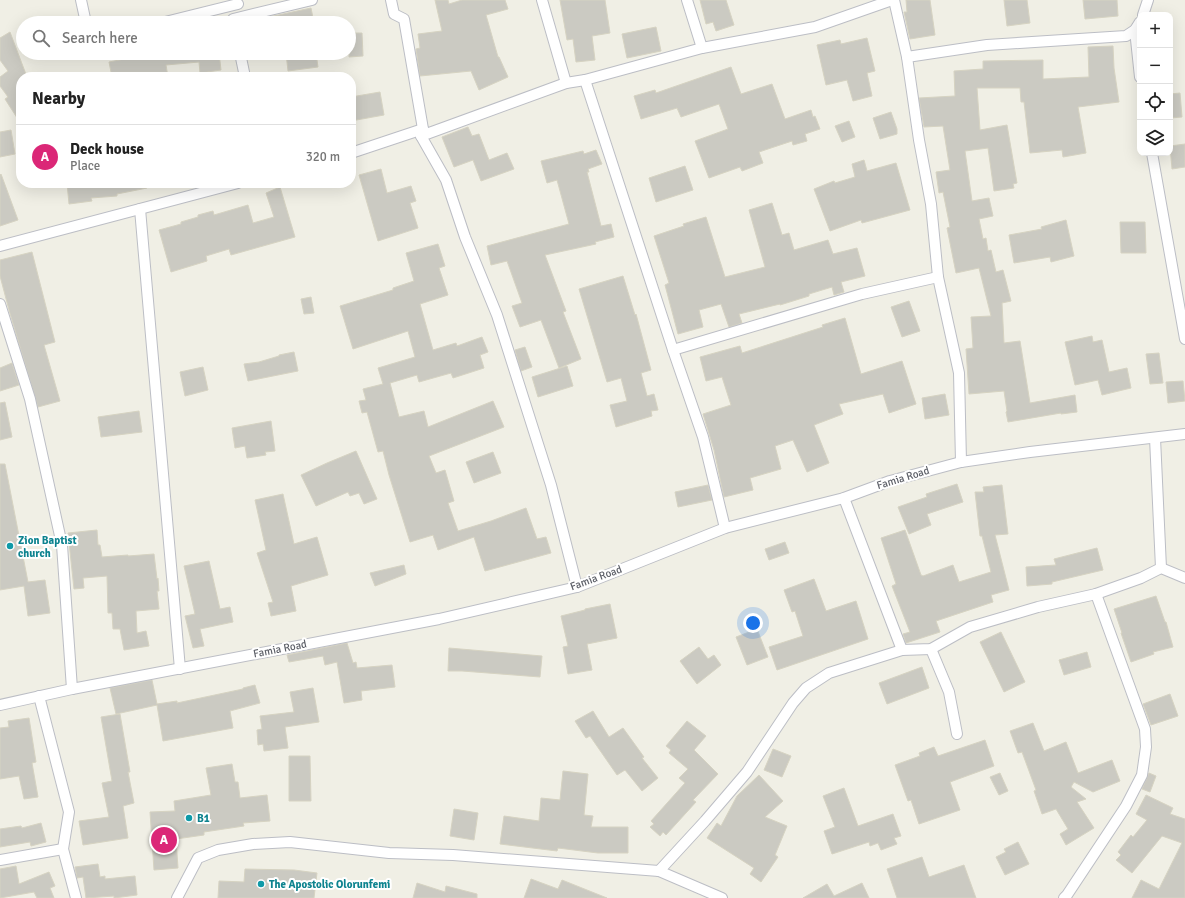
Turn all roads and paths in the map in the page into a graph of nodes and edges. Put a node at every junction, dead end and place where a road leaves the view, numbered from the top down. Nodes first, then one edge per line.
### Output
1 (81, 0) edge
2 (312, 0) edge
3 (391, 0) edge
4 (542, 0) edge
5 (687, 0) edge
6 (893, 0) edge
7 (1148, 0) edge
8 (237, 2) edge
9 (1144, 12) edge
10 (84, 16) edge
11 (186, 16) edge
12 (235, 16) edge
13 (253, 16) edge
14 (1137, 27) edge
15 (702, 48) junction
16 (907, 57) junction
17 (241, 60) edge
18 (244, 72) edge
19 (585, 80) junction
20 (566, 83) junction
21 (422, 133) junction
22 (356, 152) edge
23 (1153, 156) edge
24 (219, 188) edge
25 (140, 209) junction
26 (0, 246) edge
27 (938, 277) junction
28 (0, 304) edge
29 (1185, 339) edge
30 (672, 350) junction
31 (1185, 434) edge
32 (1155, 438) junction
33 (961, 462) junction
34 (844, 498) junction
35 (725, 528) junction
36 (1161, 568) junction
37 (1185, 578) edge
38 (577, 587) junction
39 (1096, 594) junction
40 (931, 649) junction
41 (902, 650) junction
42 (180, 669) junction
43 (72, 690) junction
44 (39, 696) junction
45 (0, 705) edge
46 (957, 734) dead end
47 (63, 849) junction
48 (0, 860) edge
49 (659, 871) junction
50 (76, 898) edge
51 (177, 898) edge
52 (722, 898) edge
53 (1064, 898) edge

1 - 10 street
2 - 13 street
3 - 21 street
4 - 20 street
5 - 15 street
6 - 15 street
6 - 16 street
7 - 9 street
8 - 11 street
8 - 12 street
14 - 16 street
15 - 19 street
16 - 27 street
17 - 18 street
19 - 20 street
19 - 30 street
20 - 21 street
21 - 22 street
21 - 38 street
23 - 29 street
24 - 25 street
25 - 26 street
25 - 42 street
27 - 30 street
27 - 33 street
28 - 43 street
30 - 35 street
31 - 32 street, Famia Road
32 - 33 street, Famia Road
32 - 36 street
33 - 34 street, Famia Road
34 - 35 street, Famia Road
34 - 41 street
35 - 38 street, Famia Road
36 - 37 street
36 - 39 street
38 - 42 street, Famia Road
39 - 40 street
39 - 53 street
40 - 41 street
40 - 46 street
41 - 49 street
42 - 43 street, Famia Road
43 - 44 street, Famia Road
44 - 45 street, Famia Road
44 - 47 street
47 - 48 street
47 - 50 street
49 - 51 street
49 - 52 street

